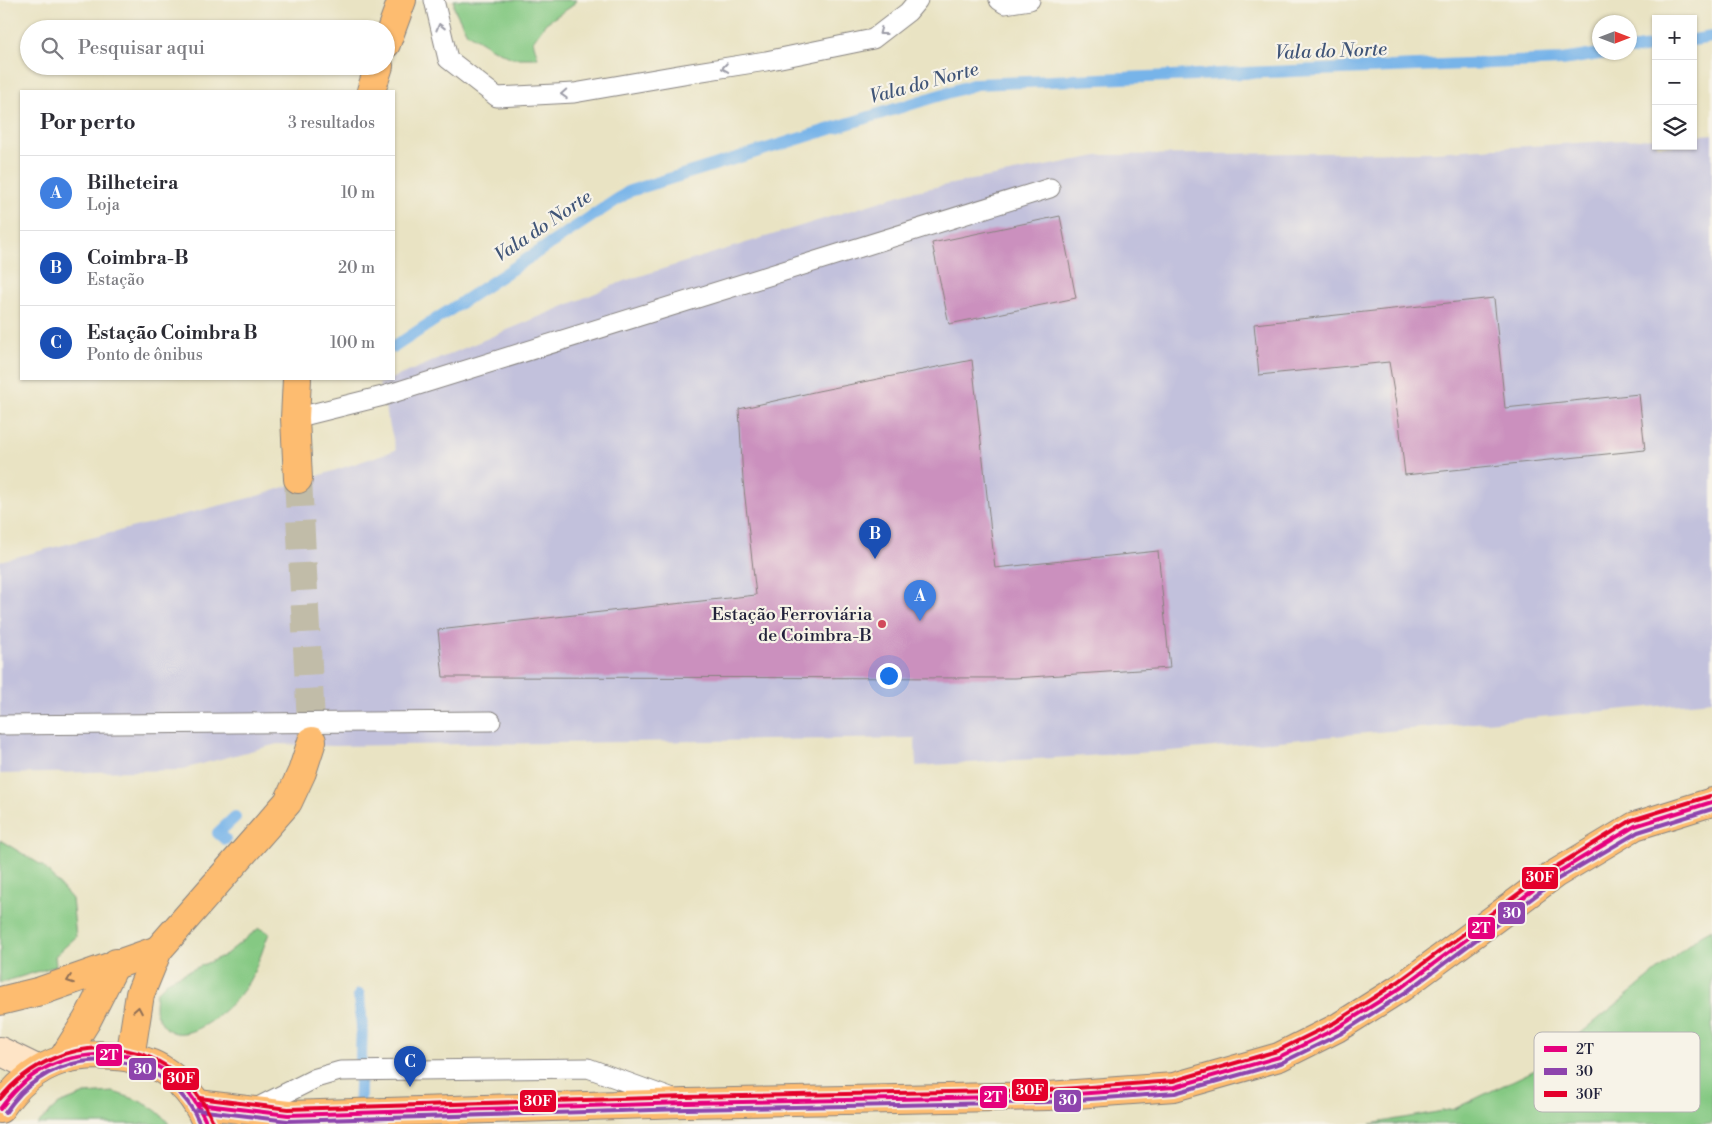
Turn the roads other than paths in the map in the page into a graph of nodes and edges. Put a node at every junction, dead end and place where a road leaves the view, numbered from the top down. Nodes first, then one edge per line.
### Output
1 (388, 0) edge
2 (402, 0) edge
3 (434, 0) edge
4 (918, 0) edge
5 (999, 0) edge
6 (1030, 0) edge
7 (388, 20) edge
8 (395, 20) edge
9 (376, 75) edge
10 (371, 90) edge
11 (1050, 188) dead end
12 (296, 380) edge
13 (295, 418) junction
14 (298, 479) tunnel mouth
15 (491, 721) dead end
16 (0, 724) edge
17 (312, 741) tunnel mouth
18 (1712, 802) edge
19 (158, 950) junction
20 (116, 964) junction
21 (0, 1001) edge
22 (0, 1051) edge
23 (130, 1058) junction
24 (51, 1065) junction
25 (686, 1103) junction
26 (0, 1109) edge
27 (202, 1114) edge
28 (271, 1116) edge

1 - 7 main road
2 - 8 main road
4 -> 3 lane
5 - 6 lane
9 - 10 main road
11 - 13 lane
12 - 13 main road
13 - 14 main road
15 - 16 lane
17 - 19 main road
18 - 25 main road
19 - 20 main road
23 -> 19 main road
20 -> 21 main road
20 - 24 main road
22 - 24 main road
23 - 24 main road
23 - 27 main road
24 - 26 main road
25 - 28 main road
25 - 28 lane
27 - 28 main road

